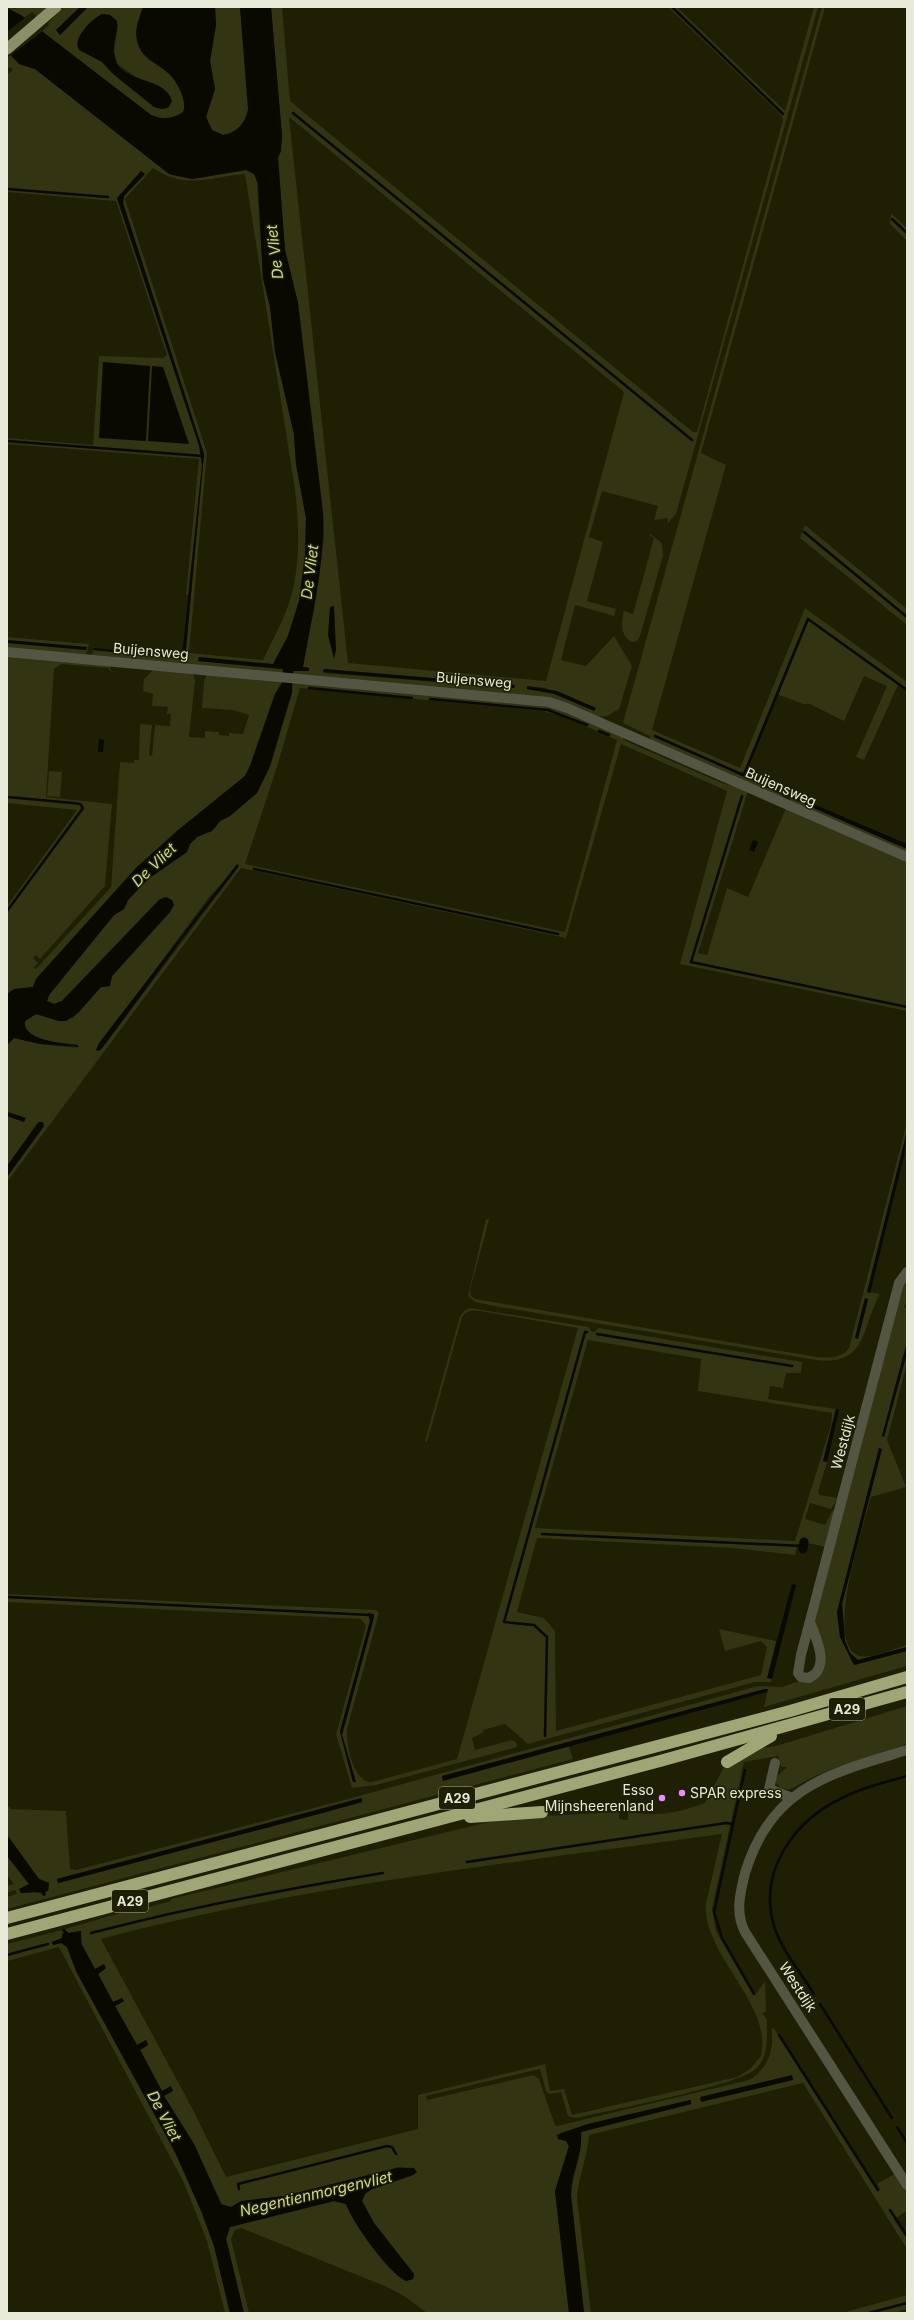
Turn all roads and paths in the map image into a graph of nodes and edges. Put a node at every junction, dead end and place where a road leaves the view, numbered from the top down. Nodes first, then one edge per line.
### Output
1 (56, 7) edge
2 (7, 49) edge
3 (7, 652) edge
4 (907, 857) edge
5 (907, 1272) edge
6 (810, 1622) junction
7 (907, 1676) edge
8 (907, 1692) edge
9 (787, 1726) junction
10 (907, 1750) edge
11 (727, 1762) dead end
12 (776, 1763) dead end
13 (792, 1798) junction
14 (542, 1812) dead end
15 (440, 1819) junction
16 (7, 1918) edge
17 (7, 1934) edge
18 (907, 2185) edge

1 - 2 main road
3 - 4 street, Buijensweg
5 - 6 street, Westdijk
6 - 6 street, Westdijk
7 - 16 highway, A29
8 - 9 highway, A29
9 - 11 highway, A29
9 - 15 highway, A29
10 - 13 street, Westdijk
12 - 13 street
13 - 18 street, Westdijk
14 - 15 highway, A29
15 - 17 highway, A29

